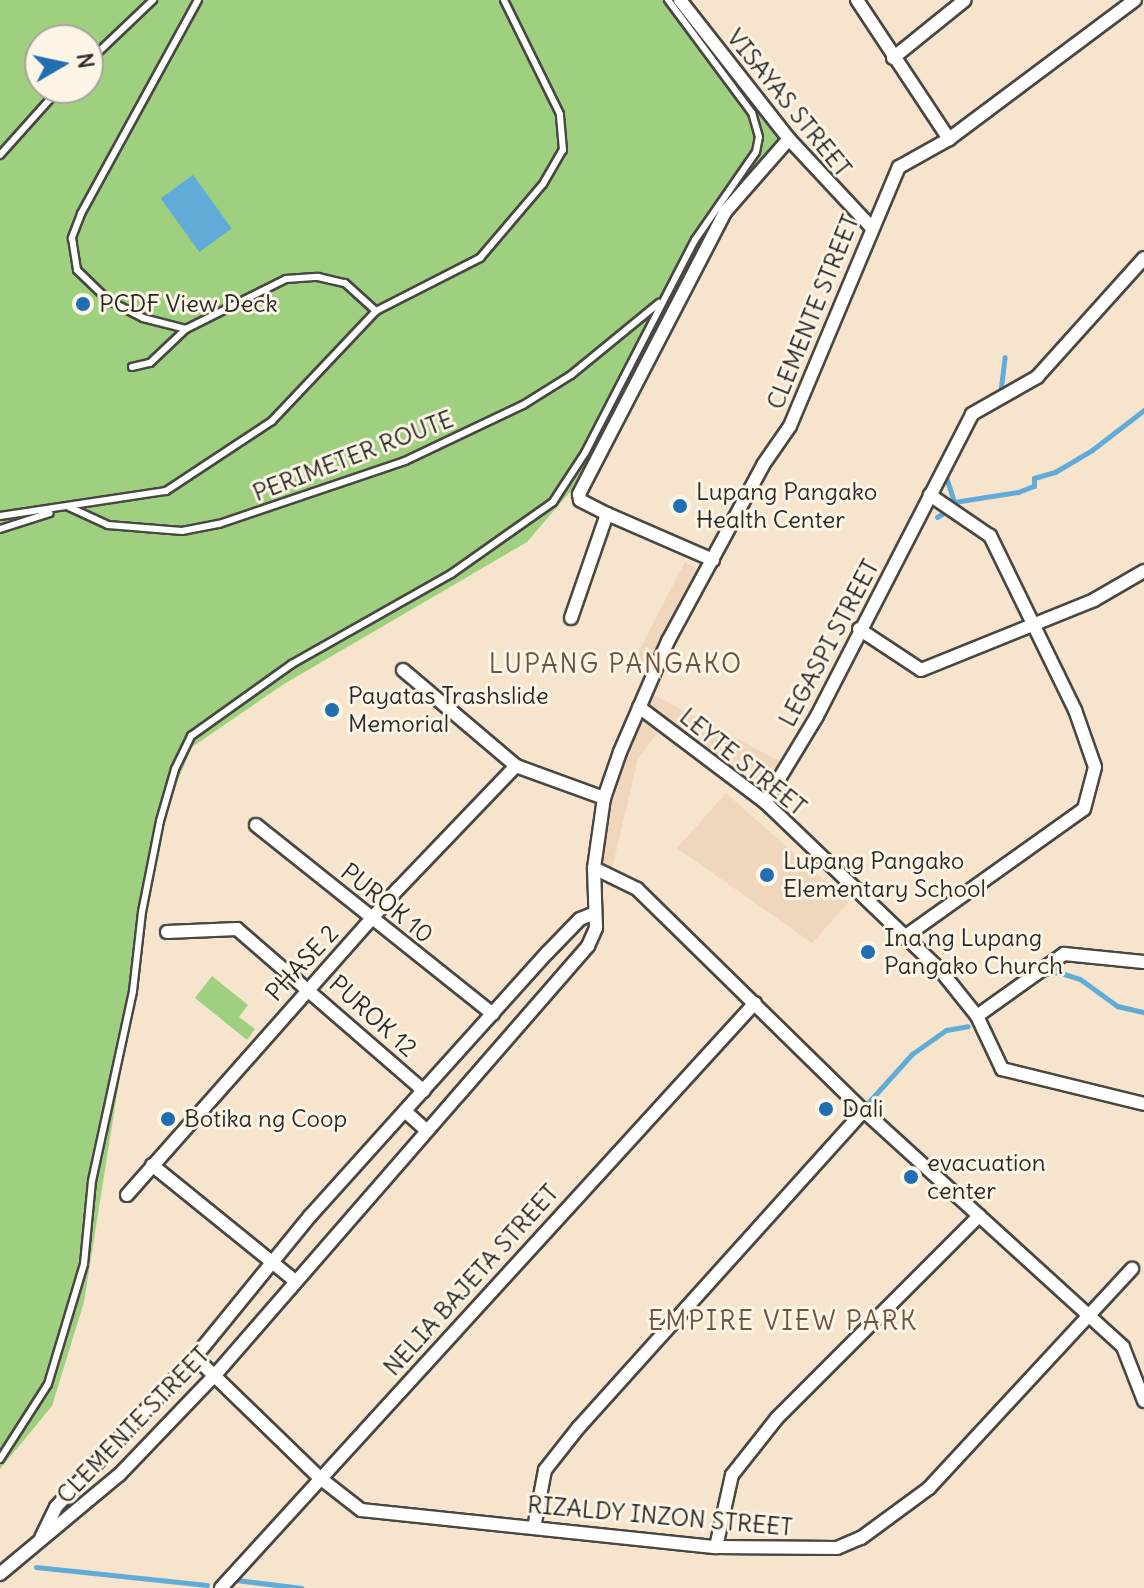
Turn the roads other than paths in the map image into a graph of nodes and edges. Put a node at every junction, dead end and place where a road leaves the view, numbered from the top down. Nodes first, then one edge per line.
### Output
1 (153, 0) edge
2 (198, 0) edge
3 (504, 0) edge
4 (668, 0) edge
5 (680, 0) edge
6 (857, 0) edge
7 (965, 0) edge
8 (1135, 0) edge
9 (104, 47) edge
10 (893, 58) junction
11 (46, 104) edge
12 (789, 139) junction
13 (949, 139) junction
14 (0, 155) edge
15 (871, 227) junction
16 (1144, 258) edge
17 (662, 301) junction
18 (376, 311) junction
19 (186, 329) junction
20 (132, 367) dead end
21 (930, 495) junction
22 (69, 507) junction
23 (607, 514) junction
24 (0, 516) edge
25 (0, 529) edge
26 (713, 560) junction
27 (1144, 571) edge
28 (571, 618) dead end
29 (1032, 625) junction
30 (859, 629) junction
31 (403, 670) dead end
32 (639, 707) junction
33 (516, 766) junction
34 (604, 798) junction
35 (765, 802) junction
36 (256, 825) dead end
37 (594, 868) junction
38 (595, 913) junction
39 (372, 920) junction
40 (167, 932) dead end
41 (903, 938) junction
42 (1144, 962) edge
43 (308, 988) junction
44 (755, 1003) junction
45 (493, 1014) junction
46 (977, 1016) junction
47 (469, 1040) junction
48 (488, 1058) junction
49 (424, 1091) junction
50 (1144, 1104) edge
51 (864, 1111) junction
52 (406, 1112) junction
53 (427, 1131) junction
54 (152, 1165) junction
55 (127, 1195) dead end
56 (979, 1216) junction
57 (273, 1265) junction
58 (1132, 1269) dead end
59 (293, 1279) junction
60 (1091, 1316) junction
61 (195, 1357) junction
62 (215, 1375) junction
63 (1144, 1401) edge
64 (0, 1459) edge
65 (320, 1478) junction
66 (530, 1528) junction
67 (41, 1538) junction
68 (716, 1547) junction
69 (0, 1574) edge
70 (221, 1588) edge

1 - 9 lane
2 - 19 lane
3 - 18 lane
4 - 17 lane
5 - 12 street, VISAYAS STREET
6 - 10 street
7 - 10 street
8 - 13 street, CLEMENTE STREET
10 - 13 street
11 - 14 lane
12 - 15 street, VISAYAS STREET
12 - 23 street
13 - 15 street, CLEMENTE STREET
15 - 26 street, CLEMENTE STREET
16 - 21 street, LEGASPI STREET
17 - 22 lane, PERIMETER ROUTE
17 - 64 lane
18 - 19 lane
18 - 22 lane
19 - 20 lane
21 - 29 street
21 - 30 street, LEGASPI STREET
22 - 24 lane
22 - 25 lane
23 - 26 street
23 - 28 street
26 - 32 street, CLEMENTE STREET
27 - 29 street
29 - 30 street
29 - 41 street
30 - 35 street, LEGASPI STREET
31 - 33 street
32 - 34 street, CLEMENTE STREET
32 - 35 street, LEYTE STREET
33 - 34 street
33 - 39 street, PHASE 2
34 - 37 street, CLEMENTE STREET
35 - 41 street, LEYTE STREET
36 - 39 street, PUROK 10
37 - 38 street, CLEMENTE STREET
37 - 44 street
38 - 45 street, CLEMENTE STREET
38 - 48 street, CLEMENTE STREET
39 - 43 street, PHASE 2
39 - 45 street, PUROK 10
40 - 43 street, PUROK 12
41 - 46 street, LEYTE STREET
42 - 46 street
43 - 49 street, PUROK 12
43 - 54 street, PHASE 2
44 - 51 street
44 - 65 street, NELIA BAJETA STREET
45 - 47 street, CLEMENTE STREET
46 - 50 street, LEYTE STREET
47 - 48 street
47 - 49 street, CLEMENTE STREET
48 - 53 street, CLEMENTE STREET
49 - 52 street, CLEMENTE STREET
51 - 56 street
51 - 66 street
52 - 53 street
52 - 57 street, CLEMENTE STREET
53 - 59 street, CLEMENTE STREET
54 - 55 street, PHASE 2
54 - 57 street
56 - 60 street
56 - 68 street
57 - 59 street
57 - 61 street, CLEMENTE STREET
58 - 60 street, RIZALDY INZON STREET
59 - 62 street, CLEMENTE STREET
60 - 63 street
60 - 68 street, RIZALDY INZON STREET
61 - 62 street, RIZALDY INZON STREET
61 - 67 street, CLEMENTE STREET
62 - 65 street, RIZALDY INZON STREET
62 - 67 street, CLEMENTE STREET
65 - 66 street, RIZALDY INZON STREET
65 - 70 street, NELIA BAJETA STREET
66 - 68 street, RIZALDY INZON STREET
67 - 69 street

